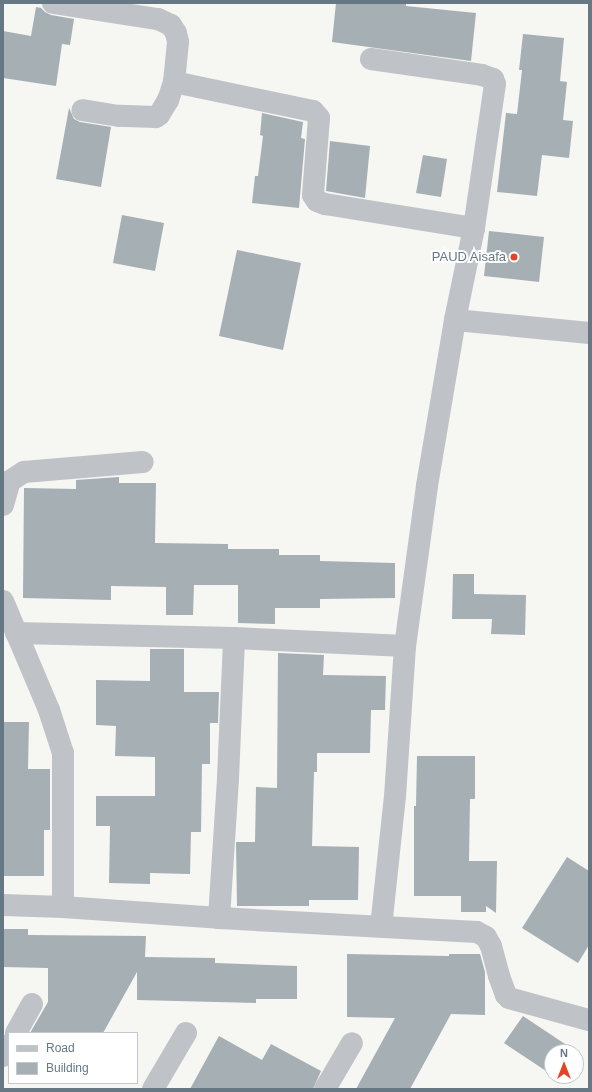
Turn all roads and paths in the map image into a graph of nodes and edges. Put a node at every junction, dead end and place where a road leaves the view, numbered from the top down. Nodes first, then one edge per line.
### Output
1 (53, 3) edge
2 (371, 59) dead end
3 (174, 82) junction
4 (82, 110) dead end
5 (474, 228) junction
6 (455, 320) junction
7 (589, 333) edge
8 (143, 462) dead end
9 (3, 505) edge
10 (3, 601) edge
11 (16, 633) junction
12 (234, 638) junction
13 (405, 646) junction
14 (3, 905) edge
15 (63, 907) junction
16 (219, 918) junction
17 (381, 926) junction
18 (32, 1004) dead end
19 (589, 1020) edge
20 (17, 1032) edge
21 (186, 1033) dead end
22 (352, 1043) dead end
23 (8, 1047) edge
24 (3, 1056) edge
25 (153, 1089) edge
26 (325, 1089) edge

1 - 3 street
2 - 5 street
3 - 4 street
3 - 5 street
5 - 6 street
6 - 7 street
6 - 13 street
8 - 9 street
10 - 11 street
11 - 12 street
11 - 15 street
12 - 13 street
12 - 16 street
13 - 17 street
14 - 15 street
15 - 16 street
16 - 17 street
17 - 19 street
18 - 20 street
21 - 25 street
22 - 26 street
23 - 24 street

